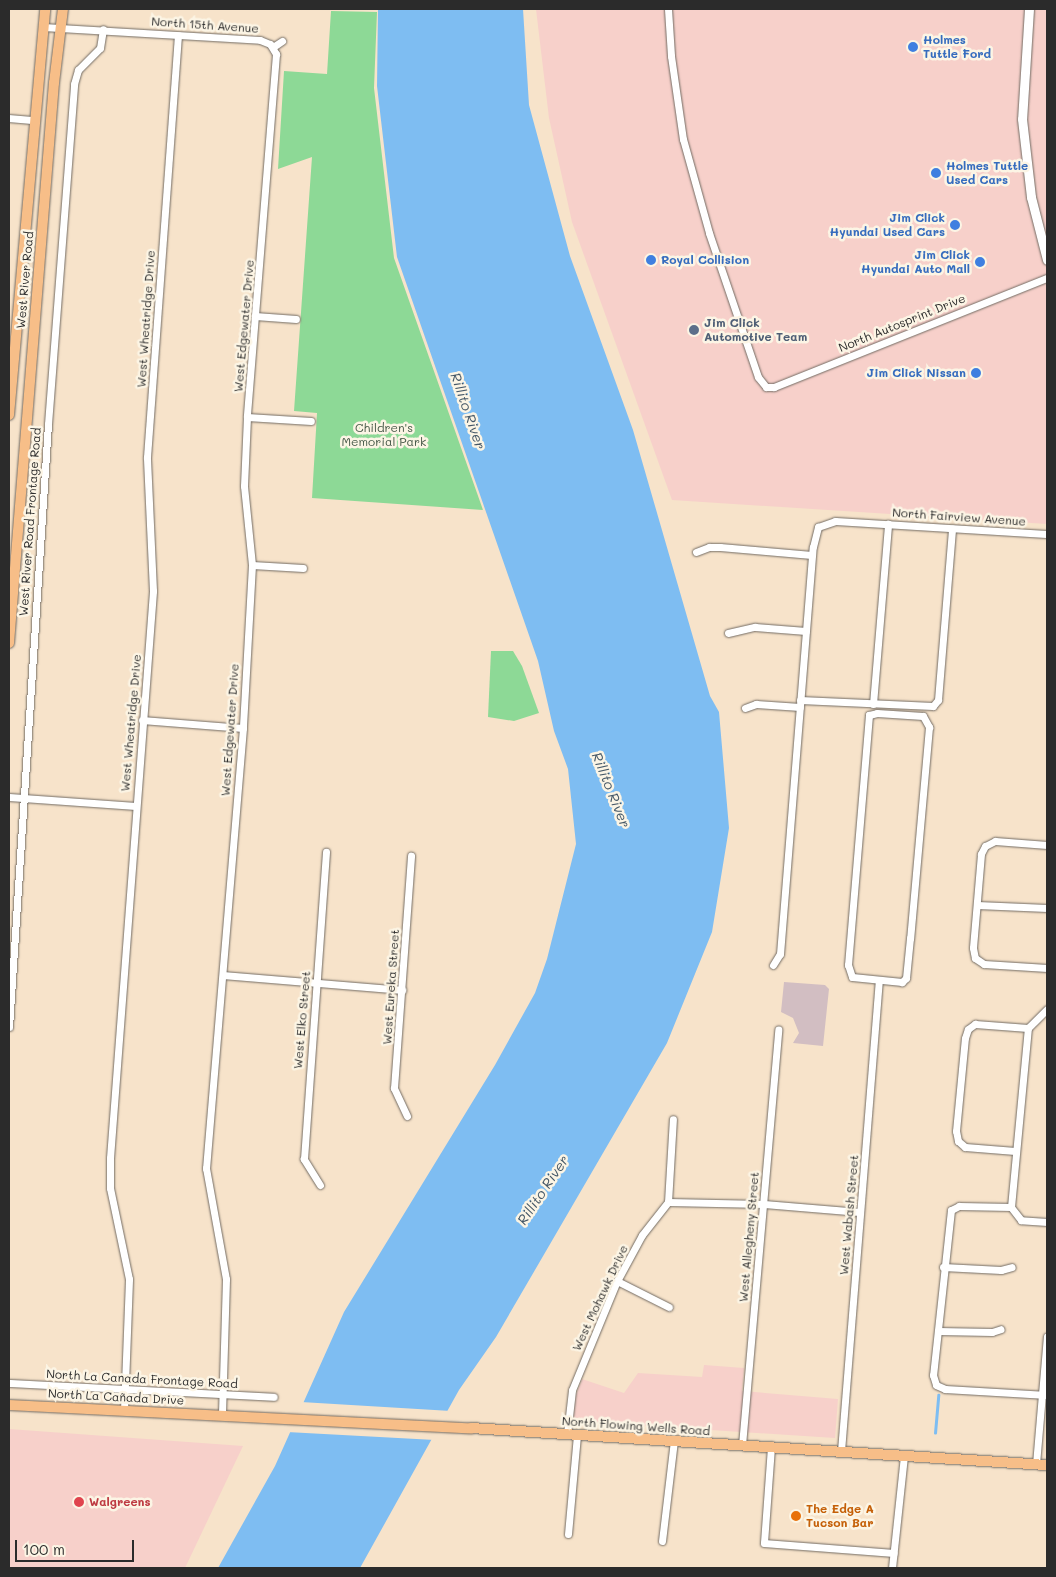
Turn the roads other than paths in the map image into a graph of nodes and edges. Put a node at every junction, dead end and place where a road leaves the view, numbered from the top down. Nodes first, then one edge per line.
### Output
1 (45, 9) edge
2 (63, 9) edge
3 (668, 9) edge
4 (1029, 9) edge
5 (43, 27) junction
6 (60, 28) junction
7 (103, 29) junction
8 (178, 35) junction
9 (282, 41) dead end
10 (272, 47) junction
11 (9, 118) edge
12 (34, 120) junction
13 (1047, 260) edge
14 (1047, 278) edge
15 (256, 316) junction
16 (296, 319) dead end
17 (9, 415) edge
18 (247, 417) junction
19 (311, 421) dead end
20 (888, 524) junction
21 (952, 529) junction
22 (1047, 534) edge
23 (696, 552) dead end
24 (812, 555) junction
25 (252, 565) junction
26 (303, 568) dead end
27 (806, 630) junction
28 (728, 633) dead end
29 (9, 644) edge
30 (800, 704) junction
31 (873, 704) junction
32 (744, 708) dead end
33 (142, 720) junction
34 (243, 728) junction
35 (9, 797) edge
36 (24, 797) junction
37 (136, 806) junction
38 (1047, 845) edge
39 (326, 852) dead end
40 (411, 856) dead end
41 (976, 905) junction
42 (1047, 908) edge
43 (774, 965) dead end
44 (1047, 968) edge
45 (223, 975) junction
46 (317, 982) junction
47 (879, 982) junction
48 (402, 990) junction
49 (1047, 1009) edge
50 (9, 1027) edge
51 (1028, 1028) junction
52 (778, 1030) dead end
53 (407, 1116) dead end
54 (673, 1119) dead end
55 (1015, 1151) junction
56 (320, 1185) dead end
57 (668, 1202) junction
58 (764, 1204) junction
59 (1011, 1207) junction
60 (860, 1212) junction
61 (1047, 1222) edge
62 (943, 1267) junction
63 (1012, 1267) dead end
64 (617, 1281) junction
65 (669, 1307) dead end
66 (1001, 1329) dead end
67 (938, 1332) junction
68 (1047, 1336) edge
69 (9, 1383) edge
70 (126, 1389) junction
71 (223, 1394) junction
72 (1045, 1395) edge
73 (274, 1397) dead end
74 (9, 1405) edge
75 (124, 1410) junction
76 (222, 1415) junction
77 (572, 1434) junction
78 (674, 1441) junction
79 (742, 1446) junction
80 (771, 1447) junction
81 (841, 1451) junction
82 (904, 1456) junction
83 (1036, 1464) junction
84 (1047, 1464) edge
85 (568, 1534) dead end
86 (662, 1541) dead end
87 (894, 1553) junction
88 (892, 1568) edge

1 - 5 main road, West River Road
2 - 6 main road, West River Road
3 - 14 street, North Autosprint Drive
4 - 13 street
5 - 6 street, North 15th Avenue
5 - 12 main road, West River Road
6 - 7 street, North 15th Avenue
6 - 29 main road, West River Road
7 - 8 street, North 15th Avenue
7 - 36 street, West River Road Frontage Road
8 - 10 street, North 15th Avenue
8 - 33 street, West Wheatridge Drive
9 - 10 street
10 - 15 street, West Edgewater Drive
11 - 12 street
12 - 17 main road, West River Road
15 - 16 street
15 - 18 street, West Edgewater Drive
18 - 19 street
18 - 25 street, West Edgewater Drive
20 - 21 street, North Fairview Avenue
20 - 24 street, North Fairview Avenue
20 - 31 street
21 - 22 street, North Fairview Avenue
21 - 31 street
23 - 24 street
24 - 27 street
25 - 26 street
25 - 34 street, West Edgewater Drive
27 - 28 street
27 - 30 street
30 - 31 street
30 - 32 street
30 - 43 street
33 - 34 street
33 - 37 street, West Wheatridge Drive
34 - 45 street, West Edgewater Drive
35 - 36 street
36 - 37 street
36 - 50 street, West River Road Frontage Road
37 - 70 street, West Wheatridge Drive
38 - 41 street
39 - 46 street, West Elko Street
40 - 48 street, West Eureka Street
41 - 42 street
41 - 44 street
45 - 46 street
45 - 71 street, West Edgewater Drive
46 - 48 street
46 - 56 street, West Elko Street
47 - 47 street
47 - 60 street, West Wabash Street
48 - 53 street, West Eureka Street
49 - 51 street
51 - 55 street
51 - 55 street
52 - 58 street, West Allegheny Street
54 - 57 street
55 - 59 street
57 - 58 street
57 - 64 street, West Mohawk Drive
58 - 60 street
58 - 79 street, West Allegheny Street
59 - 61 street
59 - 62 street
60 - 81 street, West Wabash Street
62 - 63 street
62 - 67 street
64 - 65 street
64 - 77 street, West Mohawk Drive
66 - 67 street
67 - 72 street
68 - 72 street
69 - 70 street, North La Canada Frontage Road
70 - 71 street, North La Canada Frontage Road
70 - 75 street, West Wheatridge Drive
71 - 73 street, North La Canada Frontage Road
71 - 76 street, West Edgewater Drive
72 - 83 street
74 - 75 main road, North La Cañada Drive
75 - 76 main road, North La Cañada Drive
76 - 77 main road, North Flowing Wells Road
77 - 78 main road, North Flowing Wells Road
77 - 85 street, West Mohawk Drive
78 - 79 main road, North Flowing Wells Road
78 - 86 street
79 - 80 main road, North Flowing Wells Road
80 - 81 main road, North Flowing Wells Road
80 - 87 street
81 - 82 main road, North Flowing Wells Road
82 - 83 main road, North Flowing Wells Road
82 - 87 street
83 - 84 main road, North Flowing Wells Road
87 - 88 street

